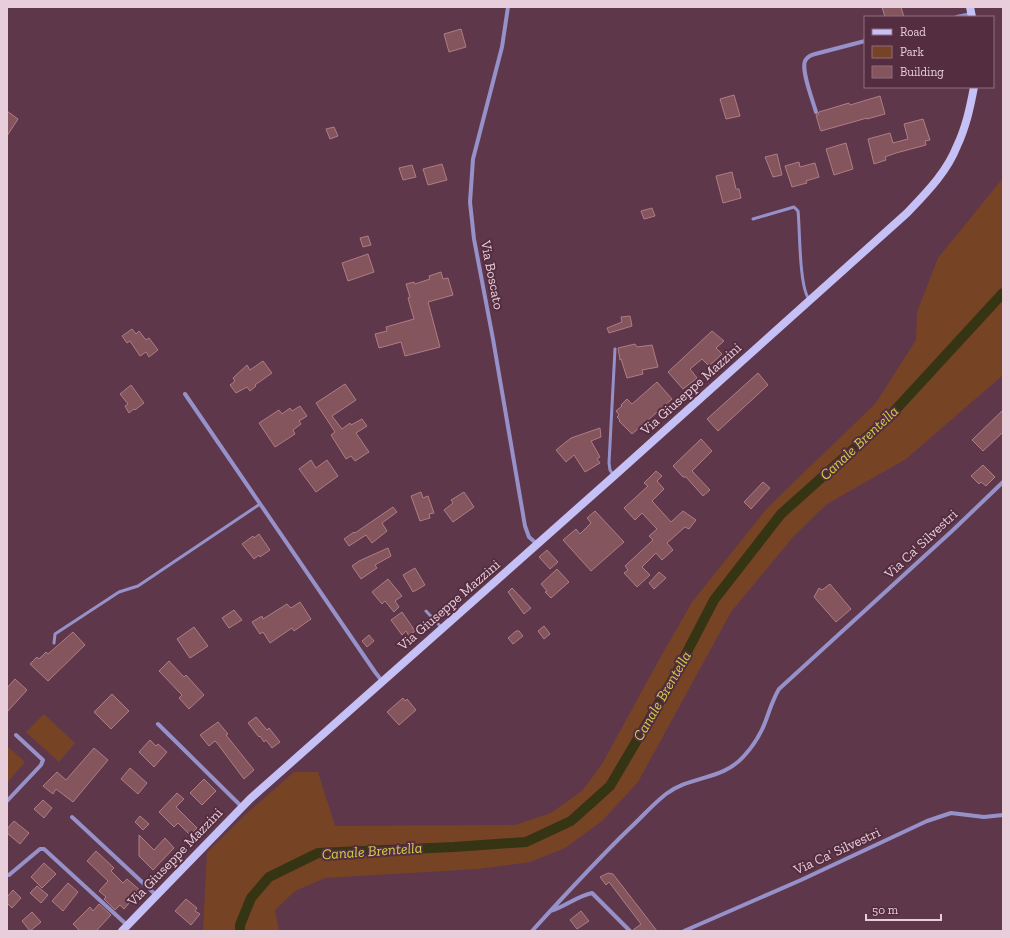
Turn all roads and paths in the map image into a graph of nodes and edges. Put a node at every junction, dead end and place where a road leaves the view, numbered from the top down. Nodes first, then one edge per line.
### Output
1 (508, 7) edge
2 (971, 13) edge
3 (960, 16) edge
4 (864, 41) edge
5 (974, 88) edge
6 (816, 112) dead end
7 (753, 219) dead end
8 (810, 300) junction
9 (615, 349) dead end
10 (185, 394) dead end
11 (614, 476) junction
12 (1003, 482) edge
13 (260, 504) junction
14 (537, 544) junction
15 (426, 611) dead end
16 (442, 628) junction
17 (54, 643) dead end
18 (382, 681) junction
19 (158, 724) dead end
20 (16, 735) dead end
21 (7, 801) edge
22 (242, 807) junction
23 (1003, 815) edge
24 (72, 817) dead end
25 (9, 875) dead end
26 (156, 896) junction
27 (550, 911) junction
28 (125, 928) edge
29 (532, 931) edge
30 (630, 931) edge
31 (684, 931) edge

1 - 14 street, Via Boscato
2 - 3 street
4 - 6 street
5 - 8 main road, Via Giuseppe Mazzini
7 - 8 lane
8 - 11 main road, Via Giuseppe Mazzini
9 - 11 lane
10 - 13 street
11 - 14 main road, Via Giuseppe Mazzini
12 - 27 street, Via Ca' Silvestri
13 - 17 lane
13 - 18 street
14 - 16 main road, Via Giuseppe Mazzini
15 - 16 lane
16 - 18 main road, Via Giuseppe Mazzini
18 - 22 main road, Via Giuseppe Mazzini
19 - 22 street, Via Giuseppe Mazzini
20 - 21 street
22 - 26 main road, Via Giuseppe Mazzini
23 - 31 street, Via Ca' Silvestri
24 - 26 street
25 - 28 street, Via Giuseppe Mazzini
26 - 28 main road, Via Giuseppe Mazzini
27 - 29 street, Via Ca' Silvestri
27 - 30 street

